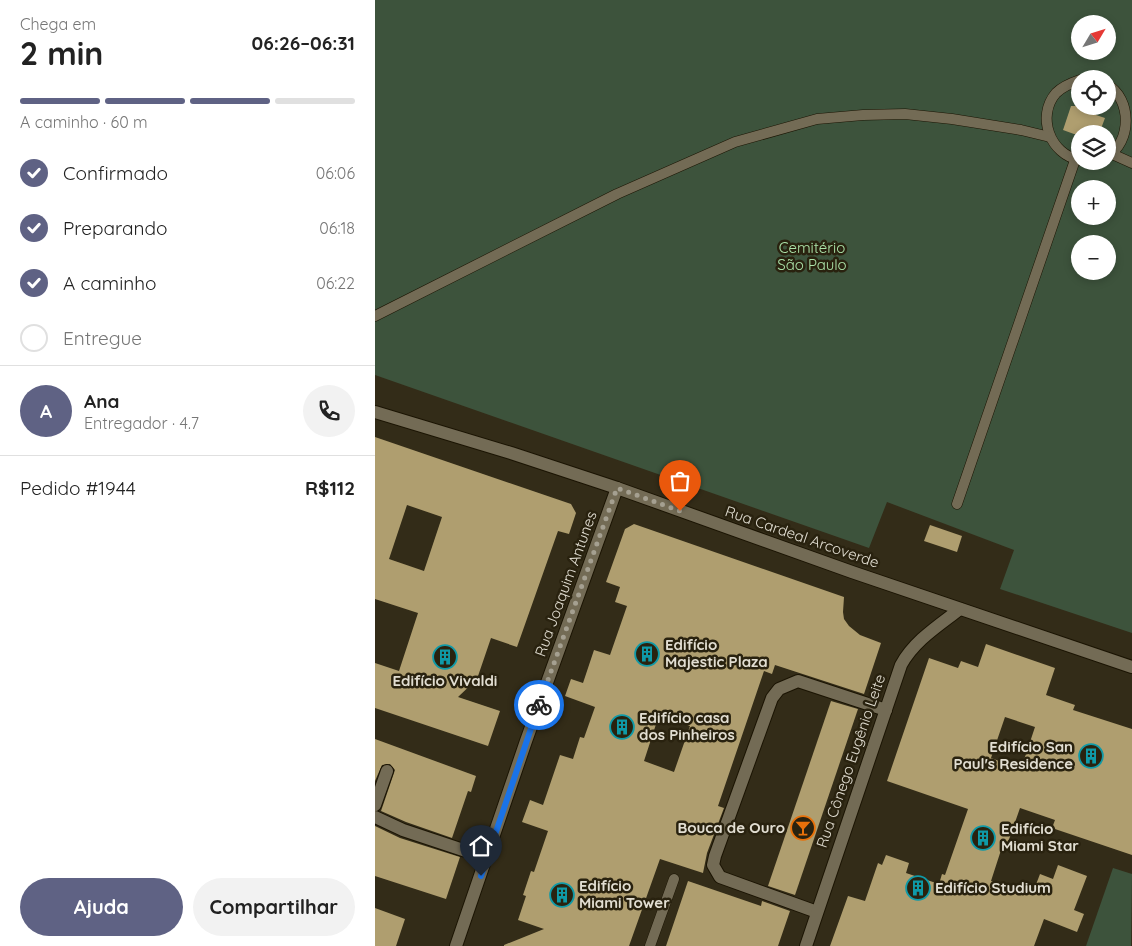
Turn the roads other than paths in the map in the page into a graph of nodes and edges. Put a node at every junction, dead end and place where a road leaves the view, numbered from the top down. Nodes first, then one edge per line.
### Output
1 (1071, 83) edge
2 (1116, 91) edge
3 (1050, 137) junction
4 (1116, 149) edge
5 (1071, 156) edge
6 (1116, 157) edge
7 (1132, 164) edge
8 (1076, 170) edge
9 (375, 316) edge
10 (375, 412) edge
11 (617, 488) junction
12 (957, 504) dead end
13 (960, 609) junction
14 (1132, 667) edge
15 (886, 710) junction
16 (387, 771) dead end
17 (375, 804) edge
18 (375, 817) edge
19 (487, 858) junction
20 (673, 879) dead end
21 (817, 912) junction
22 (456, 946) edge
23 (650, 946) edge
24 (806, 946) edge

1 - 3 lane
2 - 4 lane
3 - 5 lane
3 - 9 lane
6 - 7 lane
8 - 12 lane
10 - 11 street, Rua Cardeal Arcoverde
11 - 13 street, Rua Cardeal Arcoverde
11 - 19 street, Rua Joaquim Antunes
13 - 14 street, Rua Cardeal Arcoverde
13 - 15 street, Rua Cônego Eugênio Leite
15 - 21 street, Rua Cônego Eugênio Leite
15 - 21 street
16 - 17 street
18 - 19 street
19 - 22 street, Rua Joaquim Antunes
20 - 23 lane
21 - 24 street, Rua Cônego Eugênio Leite

